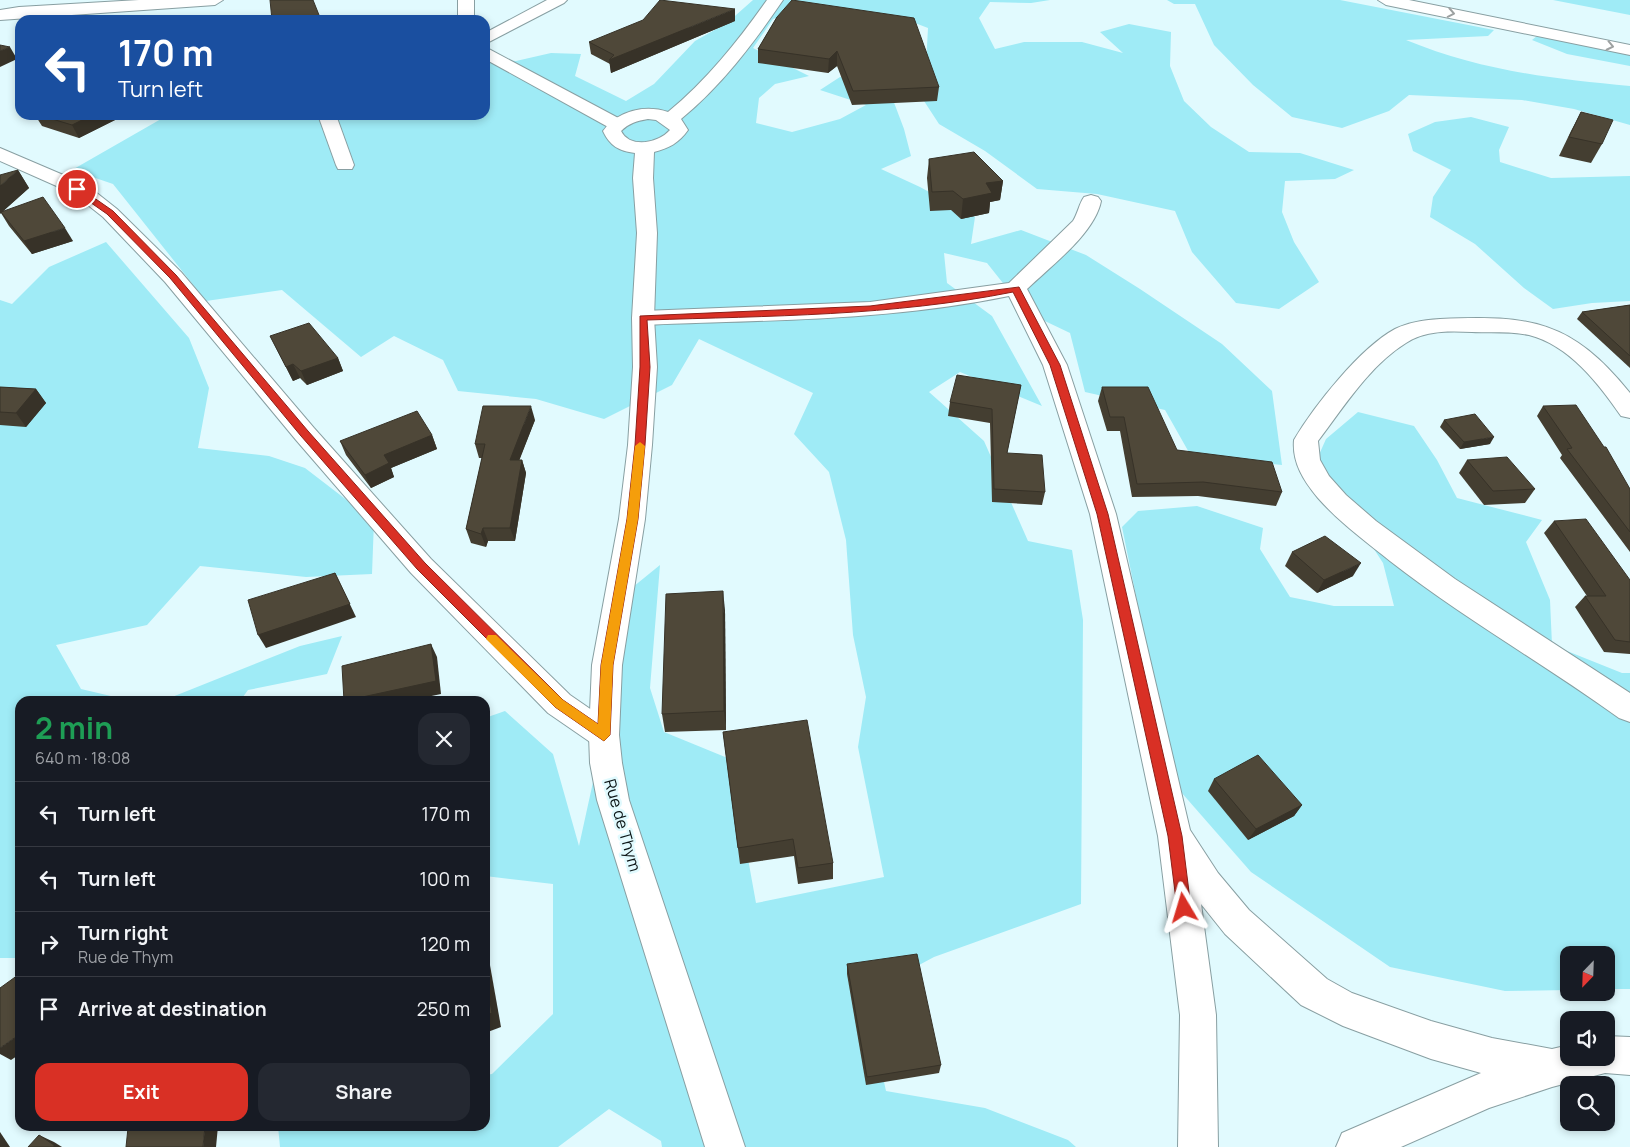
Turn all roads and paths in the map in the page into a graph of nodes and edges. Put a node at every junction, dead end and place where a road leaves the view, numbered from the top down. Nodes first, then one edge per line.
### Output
1 (33, 0) edge
2 (214, 0) edge
3 (466, 0) edge
4 (559, 0) edge
5 (775, 0) edge
6 (1386, 0) edge
7 (169, 2) edge
8 (19, 12) junction
9 (0, 15) edge
10 (466, 15) edge
11 (490, 36) edge
12 (1630, 50) edge
13 (490, 55) edge
14 (670, 119) junction
15 (329, 120) edge
16 (616, 124) junction
17 (645, 148) junction
18 (0, 154) edge
19 (345, 165) dead end
20 (1091, 201) dead end
21 (1016, 288) junction
22 (643, 318) junction
23 (1630, 410) edge
24 (1630, 709) edge
25 (604, 735) junction
26 (1175, 836) junction
27 (1615, 1055) edge
28 (1630, 1056) edge
29 (1561, 1066) edge
30 (1552, 1068) junction
31 (725, 1147) edge
32 (1198, 1147) edge
33 (1356, 1147) edge

1 - 8 street
2 - 7 street
3 - 10 street
4 - 11 street
5 - 14 street
6 -> 12 street
7 - 8 street
8 - 9 street
13 - 16 street
14 - 16 street
14 - 17 street
15 - 19 street
16 - 17 street
17 - 22 street, Rue de Thym
18 - 25 street
20 - 21 street
21 - 22 street
21 - 26 street
22 - 25 street, Rue de Thym
23 - 24 street
25 - 31 street, Rue de Thym
26 - 30 street
26 - 32 street
27 - 28 street
29 - 30 street
30 - 33 street

